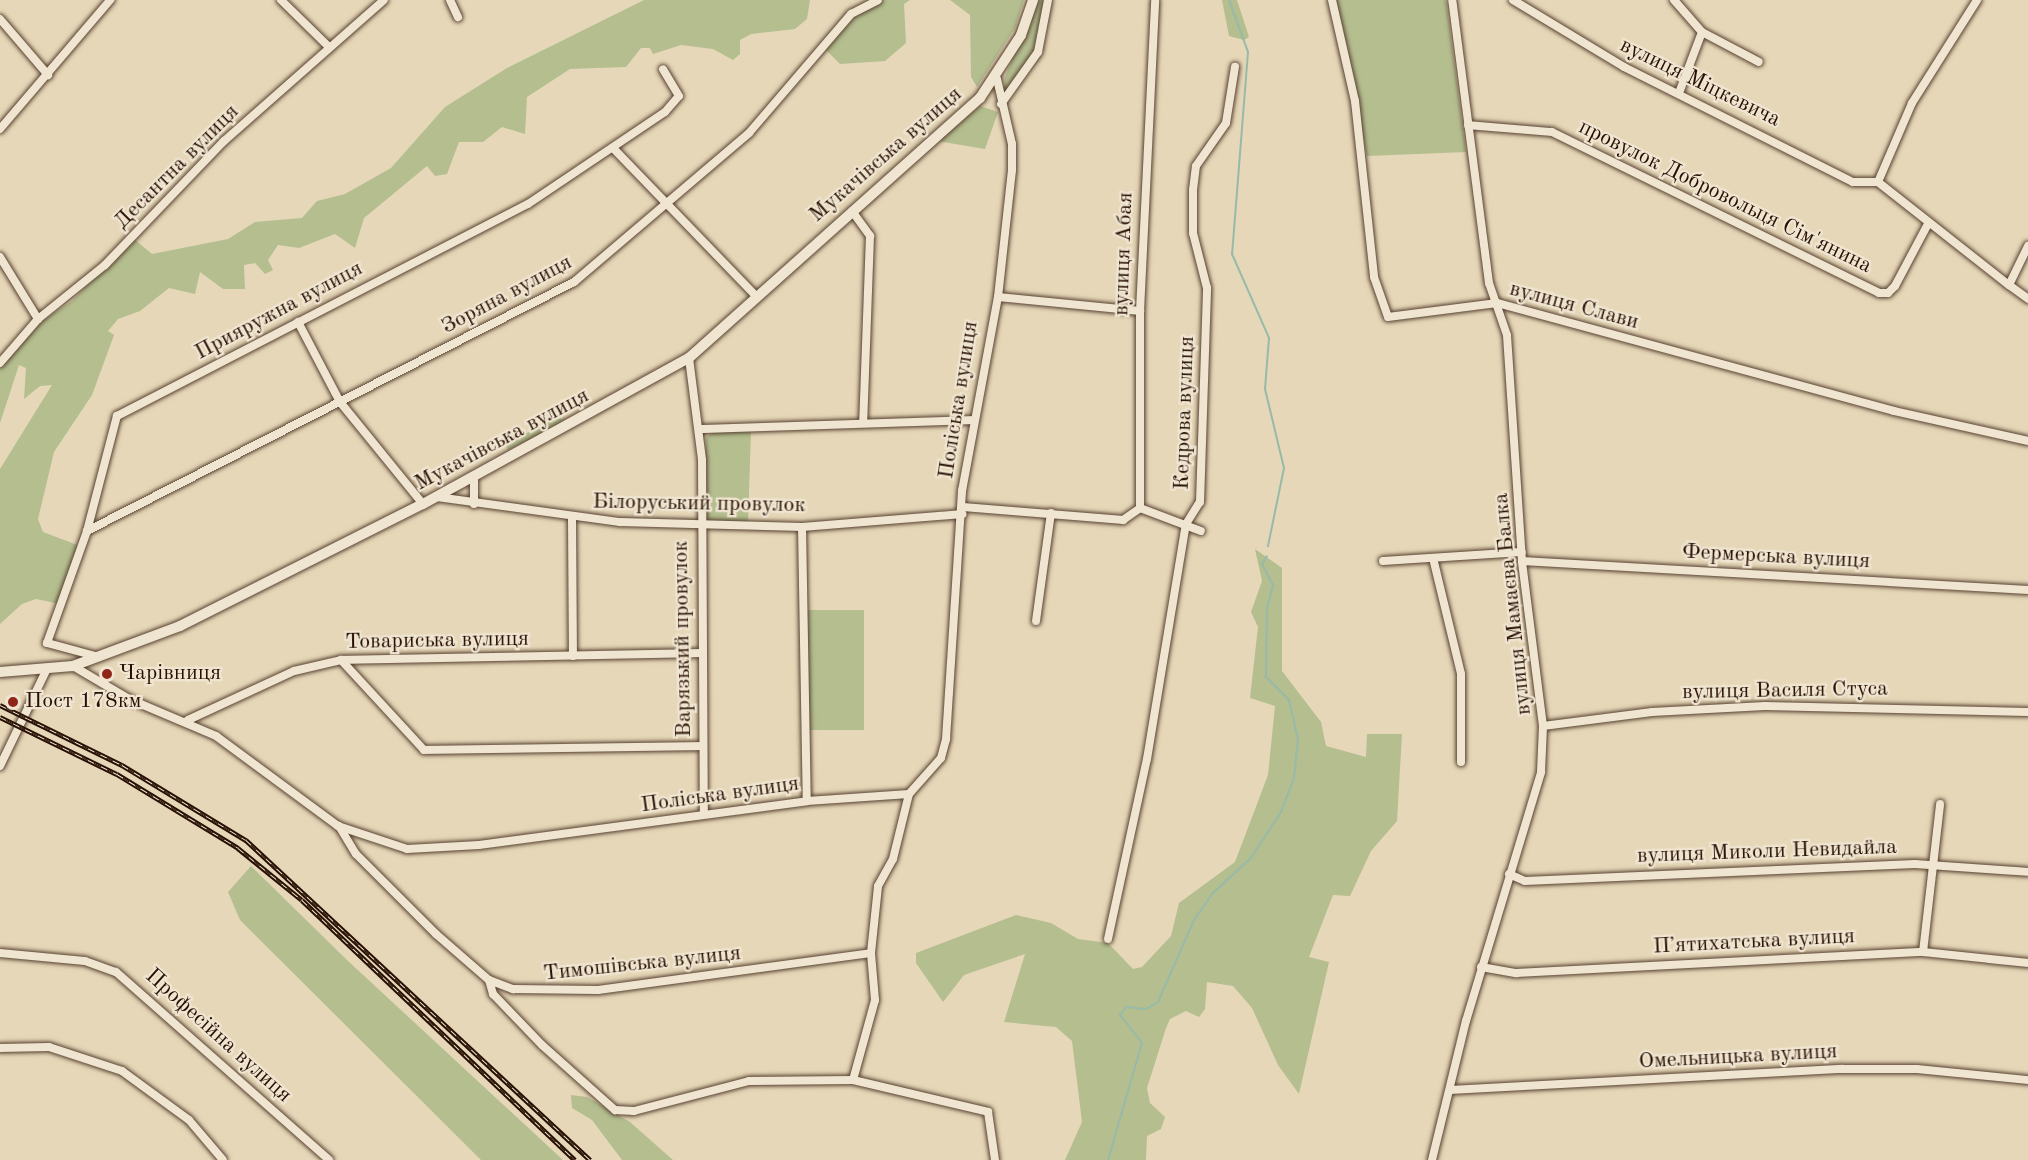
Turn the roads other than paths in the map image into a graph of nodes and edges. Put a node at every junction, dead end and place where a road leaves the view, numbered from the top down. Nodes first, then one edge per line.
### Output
1 (110, 0) edge
2 (281, 0) edge
3 (384, 0) edge
4 (450, 0) edge
5 (878, 0) edge
6 (1033, 0) edge
7 (1048, 0) edge
8 (1155, 0) edge
9 (1332, 0) edge
10 (1452, 0) edge
11 (1674, 0) edge
12 (1977, 0) edge
13 (1519, 2) edge
14 (458, 17) dead end
15 (0, 18) edge
16 (1702, 32) junction
17 (329, 46) junction
18 (1759, 62) dead end
19 (1235, 67) dead end
20 (663, 69) dead end
21 (48, 75) junction
22 (997, 79) junction
23 (1679, 93) junction
24 (1001, 104) junction
25 (1468, 125) junction
26 (0, 129) edge
27 (613, 148) junction
28 (1012, 170) joint
29 (1878, 182) junction
30 (666, 205) junction
31 (852, 211) junction
32 (1928, 224) junction
33 (2028, 246) edge
34 (0, 256) edge
35 (2010, 289) junction
36 (757, 297) junction
37 (998, 297) junction
38 (2028, 299) edge
39 (1497, 303) junction
40 (1140, 311) junction
41 (38, 319) junction
42 (298, 322) junction
43 (689, 358) junction
44 (0, 363) edge
45 (340, 402) junction
46 (971, 420) junction
47 (863, 423) junction
48 (700, 429) junction
49 (2028, 441) edge
50 (474, 477) junction
51 (436, 497) junction
52 (423, 504) junction
53 (474, 504) junction
54 (1140, 508) junction
55 (962, 511) junction
56 (1052, 513) junction
57 (572, 518) junction
58 (699, 523) junction
59 (1186, 524) junction
60 (802, 527) junction
61 (87, 531) junction
62 (1201, 531) dead end
63 (1522, 556) junction
64 (1433, 558) junction
65 (1383, 561) dead end
66 (2028, 590) edge
67 (1036, 621) dead end
68 (699, 653) junction
69 (573, 656) junction
70 (103, 657) junction
71 (341, 660) junction
72 (73, 666) junction
73 (46, 671) junction
74 (0, 672) edge
75 (2028, 712) edge
76 (189, 720) junction
77 (1543, 726) junction
78 (702, 746) junction
79 (1461, 762) dead end
80 (0, 766) edge
81 (909, 794) junction
82 (807, 801) junction
83 (1940, 804) dead end
84 (704, 813) junction
85 (338, 826) junction
86 (1934, 864) junction
87 (2028, 872) edge
88 (1509, 874) junction
89 (1108, 939) dead end
90 (0, 952) edge
91 (1923, 952) junction
92 (871, 953) junction
93 (2028, 963) edge
94 (1481, 967) junction
95 (489, 980) junction
96 (0, 1048) edge
97 (853, 1080) junction
98 (2028, 1080) edge
99 (1450, 1090) junction
100 (223, 1160) edge
101 (329, 1160) edge
102 (995, 1160) edge
103 (1432, 1160) edge

1 - 21 street
2 - 17 street
3 - 17 street, Десантна вулиця
4 - 14 street
5 - 30 street, Зоряна вулиця
6 - 22 street, Мукачівська вулиця
7 - 24 street, Мукачівська вулиця
8 - 40 street, вулиця Абая
9 - 39 street, вулиця Слави
10 - 25 street, вулиця Мамаєва Балка
11 - 16 street
12 - 29 street
13 - 23 street, вулиця Міцкевича
15 - 21 street
16 - 18 street
16 - 23 street
17 - 41 street, Десантна вулиця
19 - 59 street, Кедрова вулиця
20 - 27 street, Прияружна вулиця
21 - 26 street
22 - 24 street, Мукачівська вулиця
22 - 31 street, Мукачівська вулиця
23 - 29 street, вулиця Міцкевича
24 - 28 street, Мукачівська вулиця
25 - 32 street, провулок Добровольця Сім'янина
25 - 39 street, вулиця Мамаєва Балка
27 - 30 street
27 - 42 street, Прияружна вулиця
28 - 37 street, Поліська вулиця
29 - 32 street, вулиця Міцкевича
30 - 36 street
30 - 45 street, Зоряна вулиця
31 - 36 street, Мукачівська вулиця
31 - 47 street
32 - 35 street, вулиця Міцкевича
33 - 35 street
34 - 41 street
35 - 38 street, вулиця Міцкевича
36 - 43 street, Мукачівська вулиця
37 - 40 street, Поліська вулиця
37 - 46 street, Поліська вулиця
39 - 49 street, вулиця Слави
39 - 63 street, вулиця Мамаєва Балка
40 - 54 street, вулиця Абая
41 - 44 street, Десантна вулиця
42 - 45 street
42 - 61 street, Прияружна вулиця
43 - 48 street, Варязький провулок
43 - 50 street, Мукачівська вулиця
45 - 52 street
45 - 61 street, Зоряна вулиця
46 - 47 street
46 - 55 street, Поліська вулиця
47 - 48 street
48 - 58 street, Варязький провулок
50 - 51 street, Мукачівська вулиця
50 - 53 street
51 - 52 street, Мукачівська вулиця
51 - 53 street, Білоруський провулок
52 - 70 street, Мукачівська вулиця
53 - 57 street, Білоруський провулок
54 - 56 street, Білоруський провулок
54 - 59 street
55 - 56 street, Білоруський провулок
55 - 60 street, Білоруський провулок
55 - 81 street, Поліська вулиця
56 - 67 street
57 - 58 street, Білоруський провулок
57 - 69 street
58 - 60 street, Білоруський провулок
58 - 68 street, Варязький провулок
59 - 62 street
59 - 89 street, Кедрова вулиця
60 - 82 street
61 - 70 street, Прияружна вулиця
63 - 64 street, Фермерська вулиця
63 - 66 street, Фермерська вулиця
63 - 77 street, вулиця Мамаєва Балка
64 - 65 street, Фермерська вулиця
64 - 79 street
68 - 69 street, Товариська вулиця
68 - 78 street, Варязький провулок
69 - 71 street, Товариська вулиця
70 - 72 street, Мукачівська вулиця
71 - 76 street, Товариська вулиця
71 - 78 street
72 - 73 street, Мукачівська вулиця
72 - 76 street, Поліська вулиця
73 - 74 street, Мукачівська вулиця
73 - 80 street
75 - 77 street, вулиця Василя Стуса
76 - 85 street, Поліська вулиця
77 - 88 street, вулиця Мамаєва Балка
78 - 84 street, Варязький провулок
81 - 82 street, Поліська вулиця
81 - 92 street
82 - 84 street, Поліська вулиця
83 - 86 street
84 - 85 street, Поліська вулиця
85 - 95 street, Тимошівська вулиця
86 - 87 street, вулиця Миколи Невидайла
86 - 88 street, вулиця Миколи Невидайла
86 - 91 street
88 - 94 street, вулиця Мамаєва Балка
90 - 101 street, Професійна вулиця
91 - 93 street, Пʼятихатська вулиця
91 - 94 street, Пʼятихатська вулиця
92 - 95 street, Тимошівська вулиця
92 - 97 street
94 - 99 street, вулиця Мамаєва Балка
95 - 97 street
96 - 100 street
97 - 102 street
98 - 99 street, Омельницька вулиця
99 - 103 street, вулиця Мамаєва Балка

